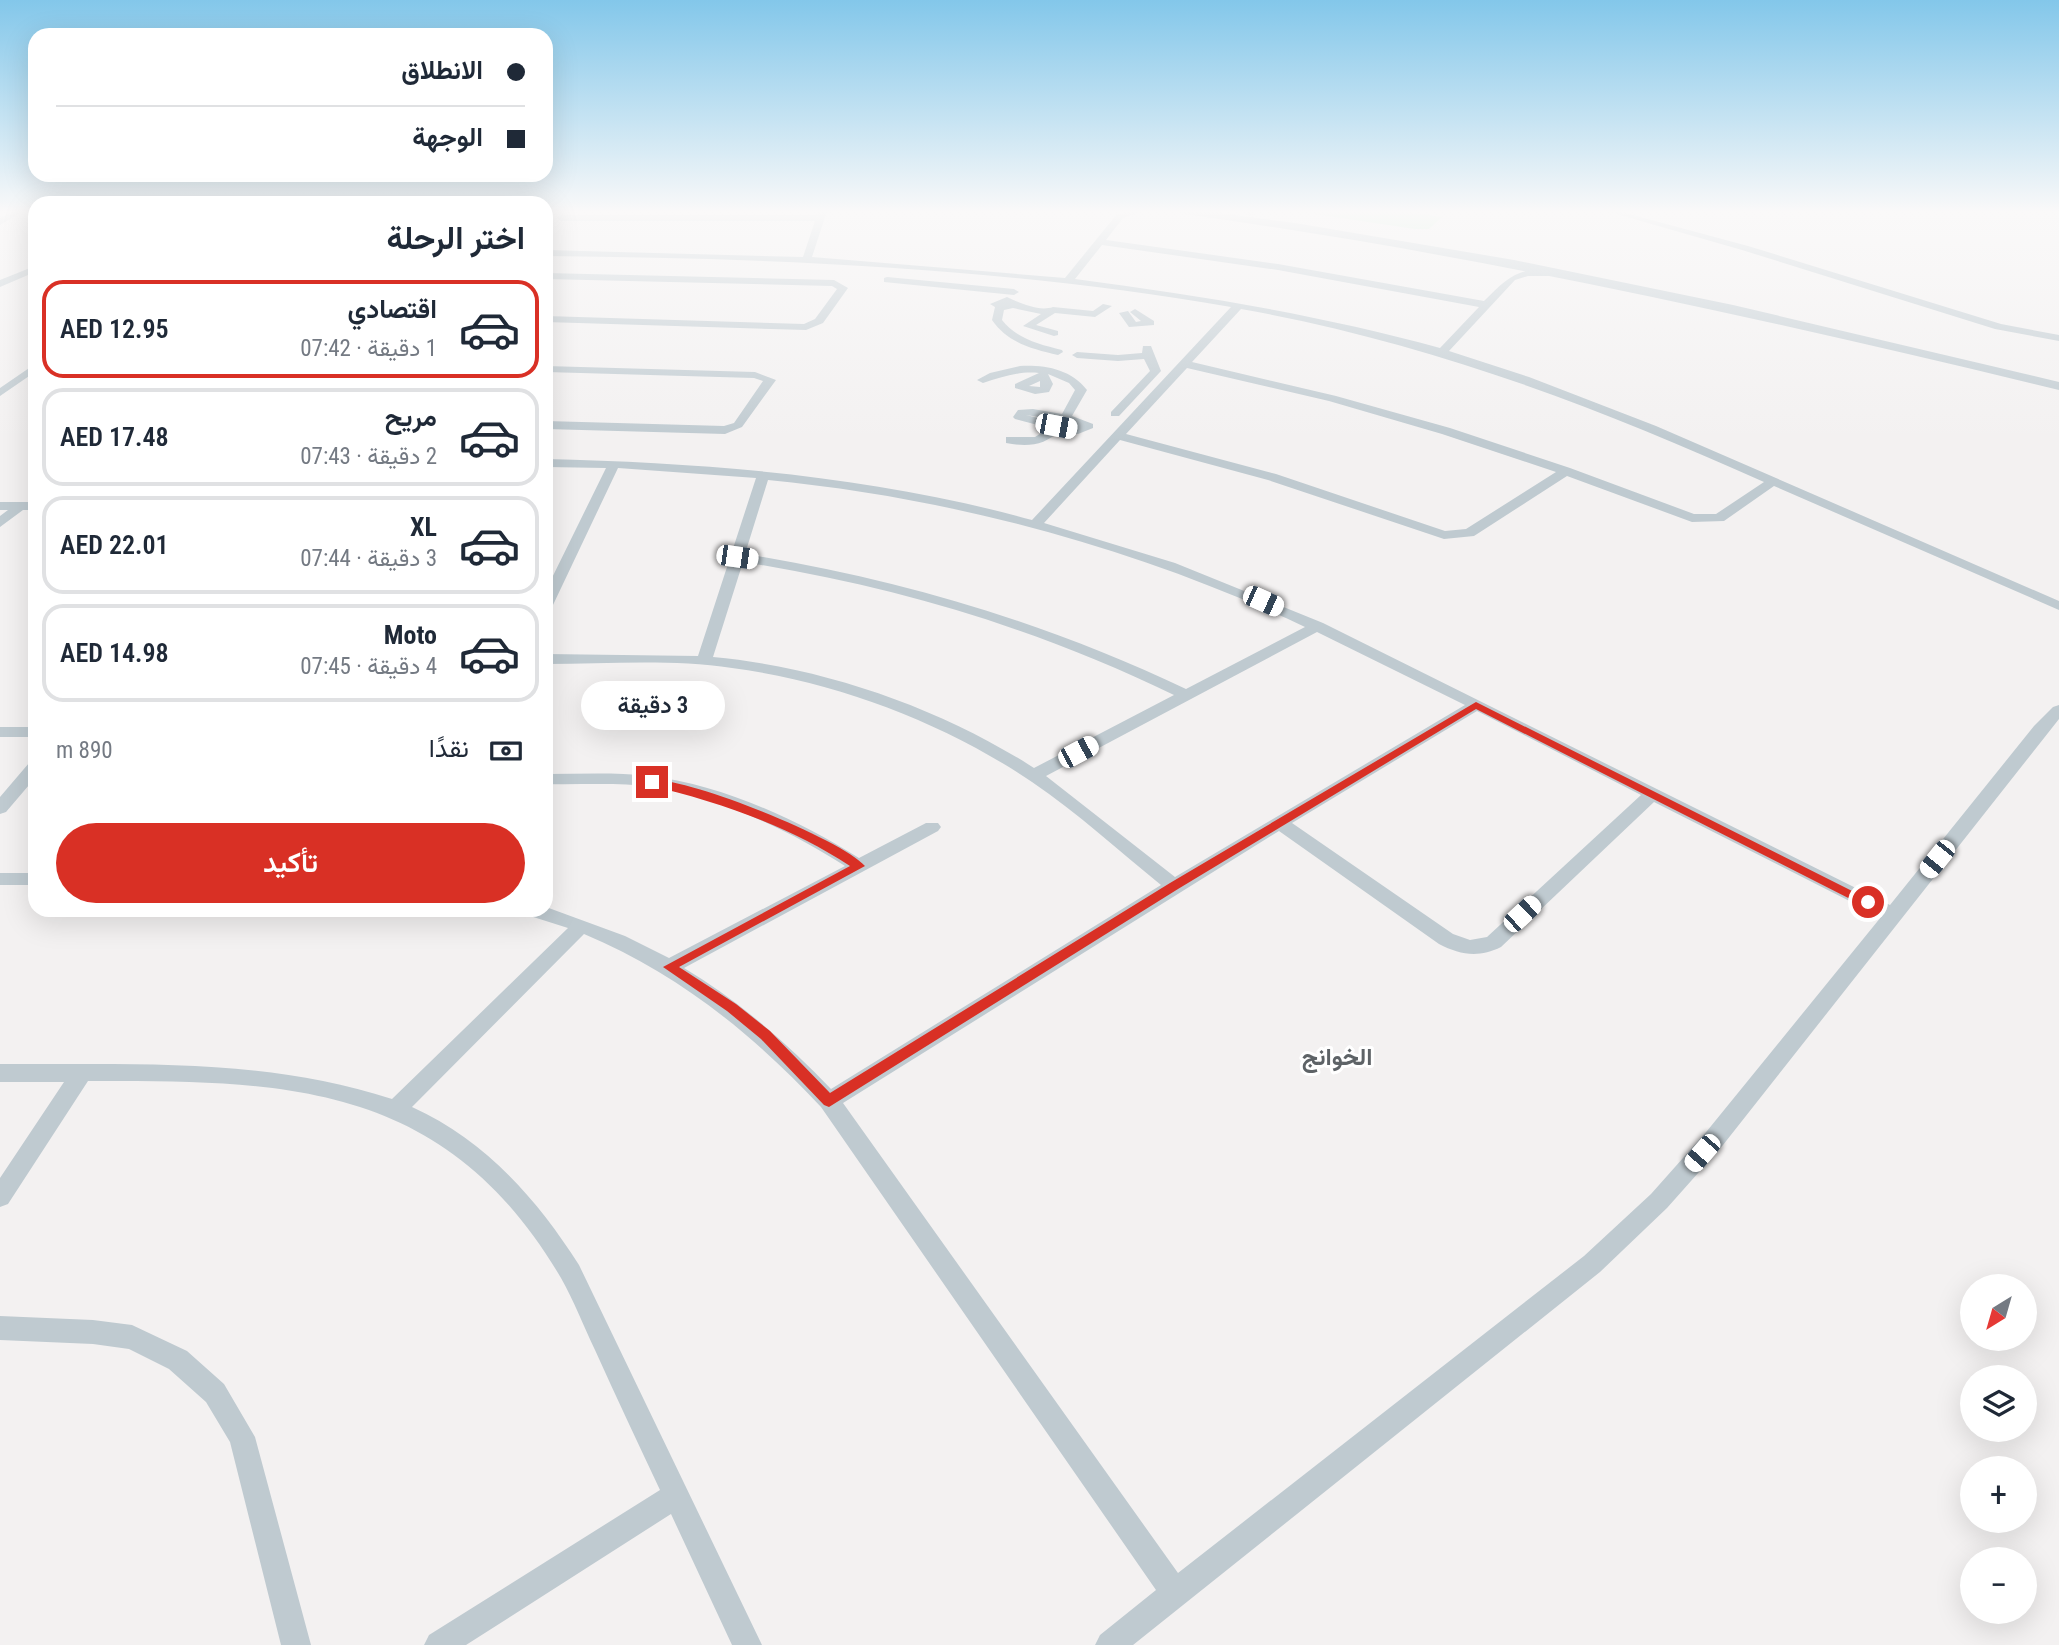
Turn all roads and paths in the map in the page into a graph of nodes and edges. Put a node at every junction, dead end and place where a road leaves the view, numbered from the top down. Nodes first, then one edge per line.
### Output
1 (837, 288) edge
2 (932, 288) edge
3 (1019, 288) edge
4 (1119, 288) edge
5 (1392, 288) edge
6 (1503, 288) edge
7 (1639, 288) edge
8 (1677, 288) edge
9 (1873, 288) edge
10 (1143, 291) junction
11 (1009, 301) junction
12 (1487, 305) junction
13 (1107, 306) junction
14 (1238, 306) junction
15 (1032, 309) junction
16 (1048, 312) junction
17 (553, 319) edge
18 (1054, 333) dead end
19 (2059, 338) edge
20 (1442, 352) junction
21 (1060, 354) junction
22 (1185, 363) junction
23 (553, 369) edge
24 (28, 372) edge
25 (1045, 373) junction
26 (2059, 377) edge
27 (983, 380) dead end
28 (2059, 386) edge
29 (0, 393) edge
30 (1115, 414) dead end
31 (1060, 422) junction
32 (553, 425) edge
33 (1119, 435) junction
34 (1010, 440) dead end
35 (553, 463) edge
36 (614, 464) junction
37 (1566, 471) junction
38 (764, 474) junction
39 (1774, 481) junction
40 (0, 506) edge
41 (20, 506) junction
42 (28, 506) edge
43 (0, 523) edge
44 (1037, 524) junction
45 (737, 557) junction
46 (553, 590) edge
47 (2059, 606) edge
48 (1318, 626) junction
49 (553, 659) edge
50 (704, 661) junction
51 (1187, 695) junction
52 (1476, 705) junction
53 (2059, 710) edge
54 (0, 732) edge
55 (28, 732) edge
56 (28, 775) edge
57 (1034, 775) junction
58 (553, 779) edge
59 (1652, 794) junction
60 (0, 808) edge
61 (1281, 824) junction
62 (932, 827) dead end
63 (859, 866) junction
64 (0, 878) edge
65 (28, 879) edge
66 (1174, 886) junction
67 (1892, 915) junction
68 (553, 916) edge
69 (581, 926) junction
70 (669, 967) junction
71 (0, 1073) edge
72 (81, 1074) junction
73 (829, 1101) junction
74 (396, 1109) junction
75 (0, 1197) edge
76 (0, 1328) edge
77 (676, 1495) junction
78 (1175, 1593) junction
79 (296, 1645) edge
80 (439, 1645) edge
81 (747, 1645) edge
82 (1110, 1645) edge

1 - 17 street
2 - 11 street
3 - 11 street
4 - 10 street
5 - 12 street
6 - 12 street
7 - 28 street
8 - 26 street
9 - 19 street
10 - 13 street
10 - 14 street
11 - 15 street
11 - 21 street
12 - 20 street
13 - 15 street
13 - 16 street
14 - 20 street
14 - 22 street
15 - 16 street
16 - 18 street
20 - 39 street
21 - 25 street
21 - 30 street
22 - 33 street
22 - 37 street
23 - 32 street
24 - 29 street
25 - 27 street
25 - 31 street
31 - 33 street
31 - 34 street
33 - 37 street
33 - 44 street
35 - 36 street
36 - 38 street
36 - 46 street
37 - 39 street
38 - 44 street
38 - 45 street
39 - 47 street
40 - 41 street
41 - 42 street
41 - 43 street
44 - 48 street
45 - 50 street
45 - 51 street
48 - 51 street
48 - 52 street
49 - 50 street
50 - 57 street
51 - 57 street
52 - 59 street
52 - 61 street
53 - 67 street
54 - 55 street
56 - 60 street
57 - 66 street
58 - 63 street
59 - 61 street
59 - 67 street
61 - 66 street
62 - 63 street
63 - 70 street
64 - 65 street
66 - 73 street
67 - 78 street
68 - 69 street
69 - 70 street
69 - 74 street
70 - 73 street
71 - 72 street
72 - 74 street
72 - 75 street
73 - 78 street
74 - 77 street
76 - 79 street
77 - 80 street
77 - 81 street
78 - 82 street

